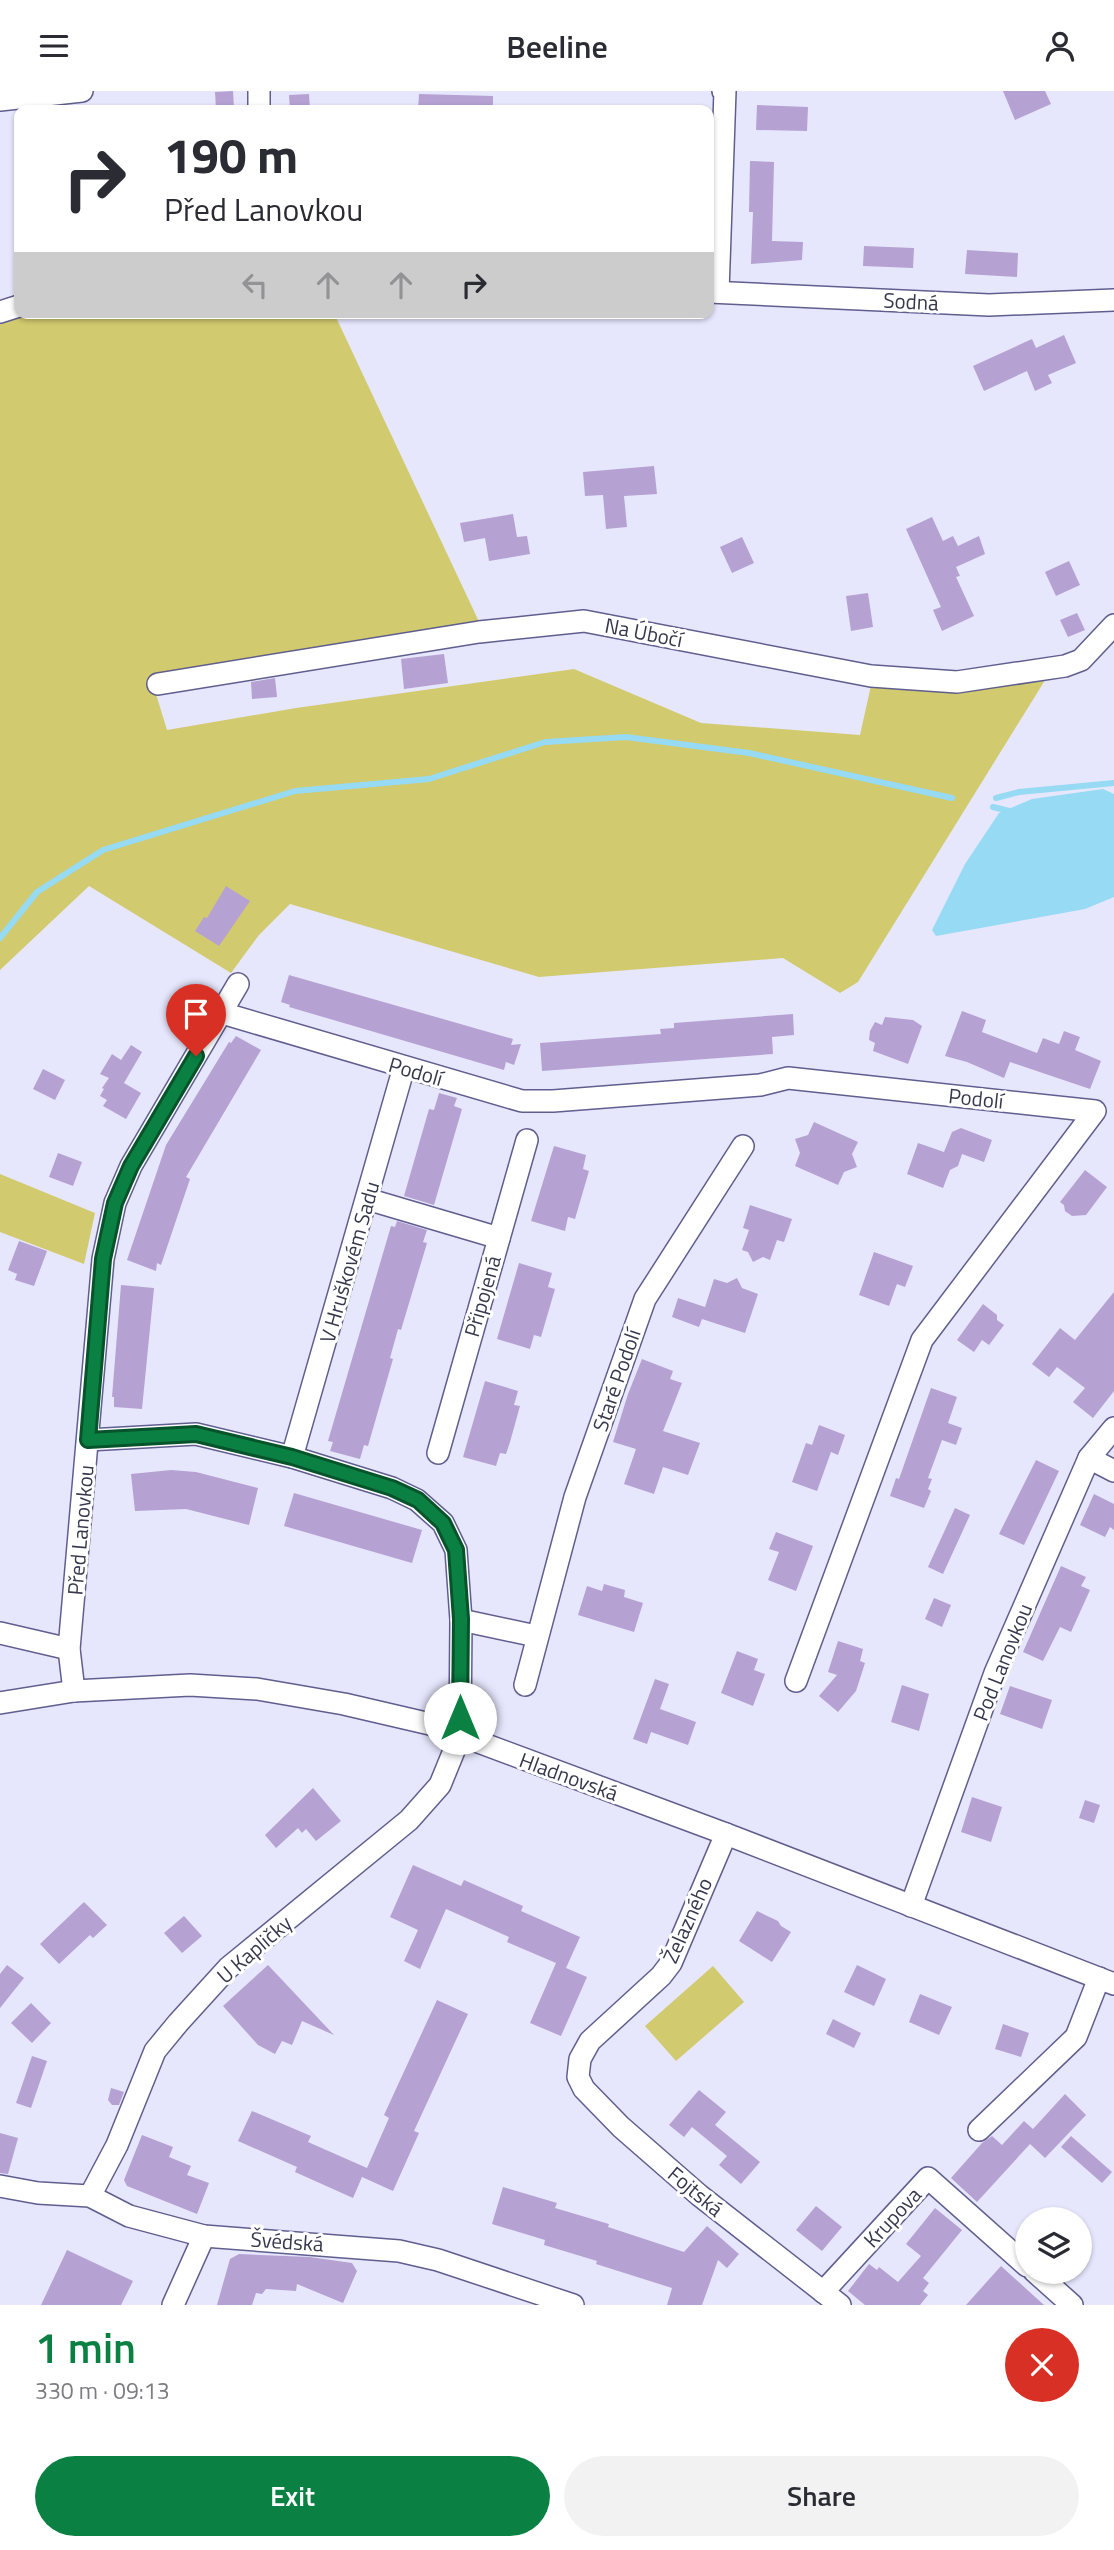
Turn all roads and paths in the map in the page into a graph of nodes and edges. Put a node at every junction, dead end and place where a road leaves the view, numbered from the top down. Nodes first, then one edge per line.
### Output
1 (82, 91) edge
2 (724, 91) edge
3 (0, 100) edge
4 (714, 274) edge
5 (714, 292) edge
6 (1114, 300) edge
7 (1114, 625) edge
8 (158, 684) dead end
9 (239, 984) dead end
10 (222, 1013) junction
11 (404, 1067) junction
12 (527, 1140) dead end
13 (743, 1146) dead end
14 (367, 1199) junction
15 (499, 1238) junction
16 (1114, 1428) edge
17 (88, 1440) junction
18 (438, 1453) dead end
19 (292, 1457) junction
20 (1089, 1458) junction
21 (1114, 1471) edge
22 (461, 1619) junction
23 (0, 1633) edge
24 (536, 1636) junction
25 (69, 1649) junction
26 (796, 1681) dead end
27 (525, 1685) dead end
28 (74, 1691) junction
29 (0, 1703) edge
30 (460, 1736) junction
31 (726, 1834) junction
32 (911, 1906) junction
33 (1107, 1981) edge
34 (580, 2059) joint
35 (979, 2130) dead end
36 (0, 2186) edge
37 (90, 2196) junction
38 (204, 2236) junction
39 (1015, 2255) edge
40 (1049, 2284) edge
41 (822, 2292) junction
42 (173, 2305) edge
43 (573, 2305) edge
44 (840, 2305) edge
45 (1072, 2305) edge

1 - 3 street
2 - 4 street
5 - 6 street, Sodná
7 - 8 street, Na Úbočí
9 - 10 street, Před Lanovkou
10 - 11 street, Podolí
10 - 17 street, Před Lanovkou
11 - 14 street, V Hruškovém Sadu
11 - 26 street, Podolí
12 - 15 street, Připojená
13 - 24 street, Staré Podolí
14 - 15 street
14 - 19 street, V Hruškovém Sadu
15 - 18 street, Připojená
16 - 20 street, Pod Lanovkou
17 - 19 street
17 - 25 street, Před Lanovkou
19 - 22 street
20 - 21 street
20 - 32 street, Pod Lanovkou
22 - 24 street
22 - 30 street
23 - 25 street
24 - 27 street, Staré Podolí
25 - 28 street, Před Lanovkou
28 - 29 street, Hladnovská
28 - 30 street, Hladnovská
30 - 31 street, Hladnovská
30 - 37 street, U Kapličky
31 - 32 street, Hladnovská
31 - 34 street, Želazného
32 - 33 street, Hladnovská
33 - 35 street
34 - 41 street, Fojtská
36 - 37 street, Švédská
37 - 38 street, Švédská
38 - 42 street
38 - 43 street, Švédská
39 - 41 street, Krupova
40 - 45 street
41 - 44 street, Fojtská

